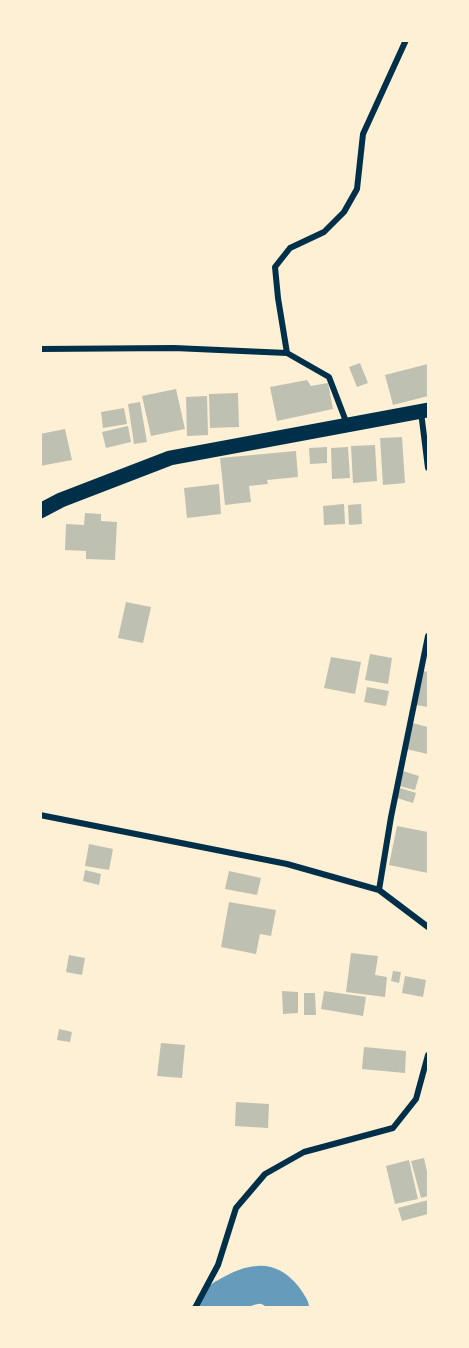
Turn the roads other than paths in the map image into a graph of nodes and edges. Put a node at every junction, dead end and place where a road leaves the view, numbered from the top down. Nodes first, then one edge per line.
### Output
1 (405, 40) edge
2 (40, 349) edge
3 (287, 353) junction
4 (425, 410) edge
5 (347, 424) junction
6 (429, 468) edge
7 (40, 511) edge
8 (429, 636) edge
9 (40, 815) edge
10 (379, 890) junction
11 (429, 927) edge
12 (429, 1055) edge
13 (195, 1308) edge

1 - 3 street
2 - 3 street
3 - 5 street
4 - 5 main road
4 - 6 street
5 - 7 main road
8 - 10 street
9 - 10 street
10 - 11 street
12 - 13 street

